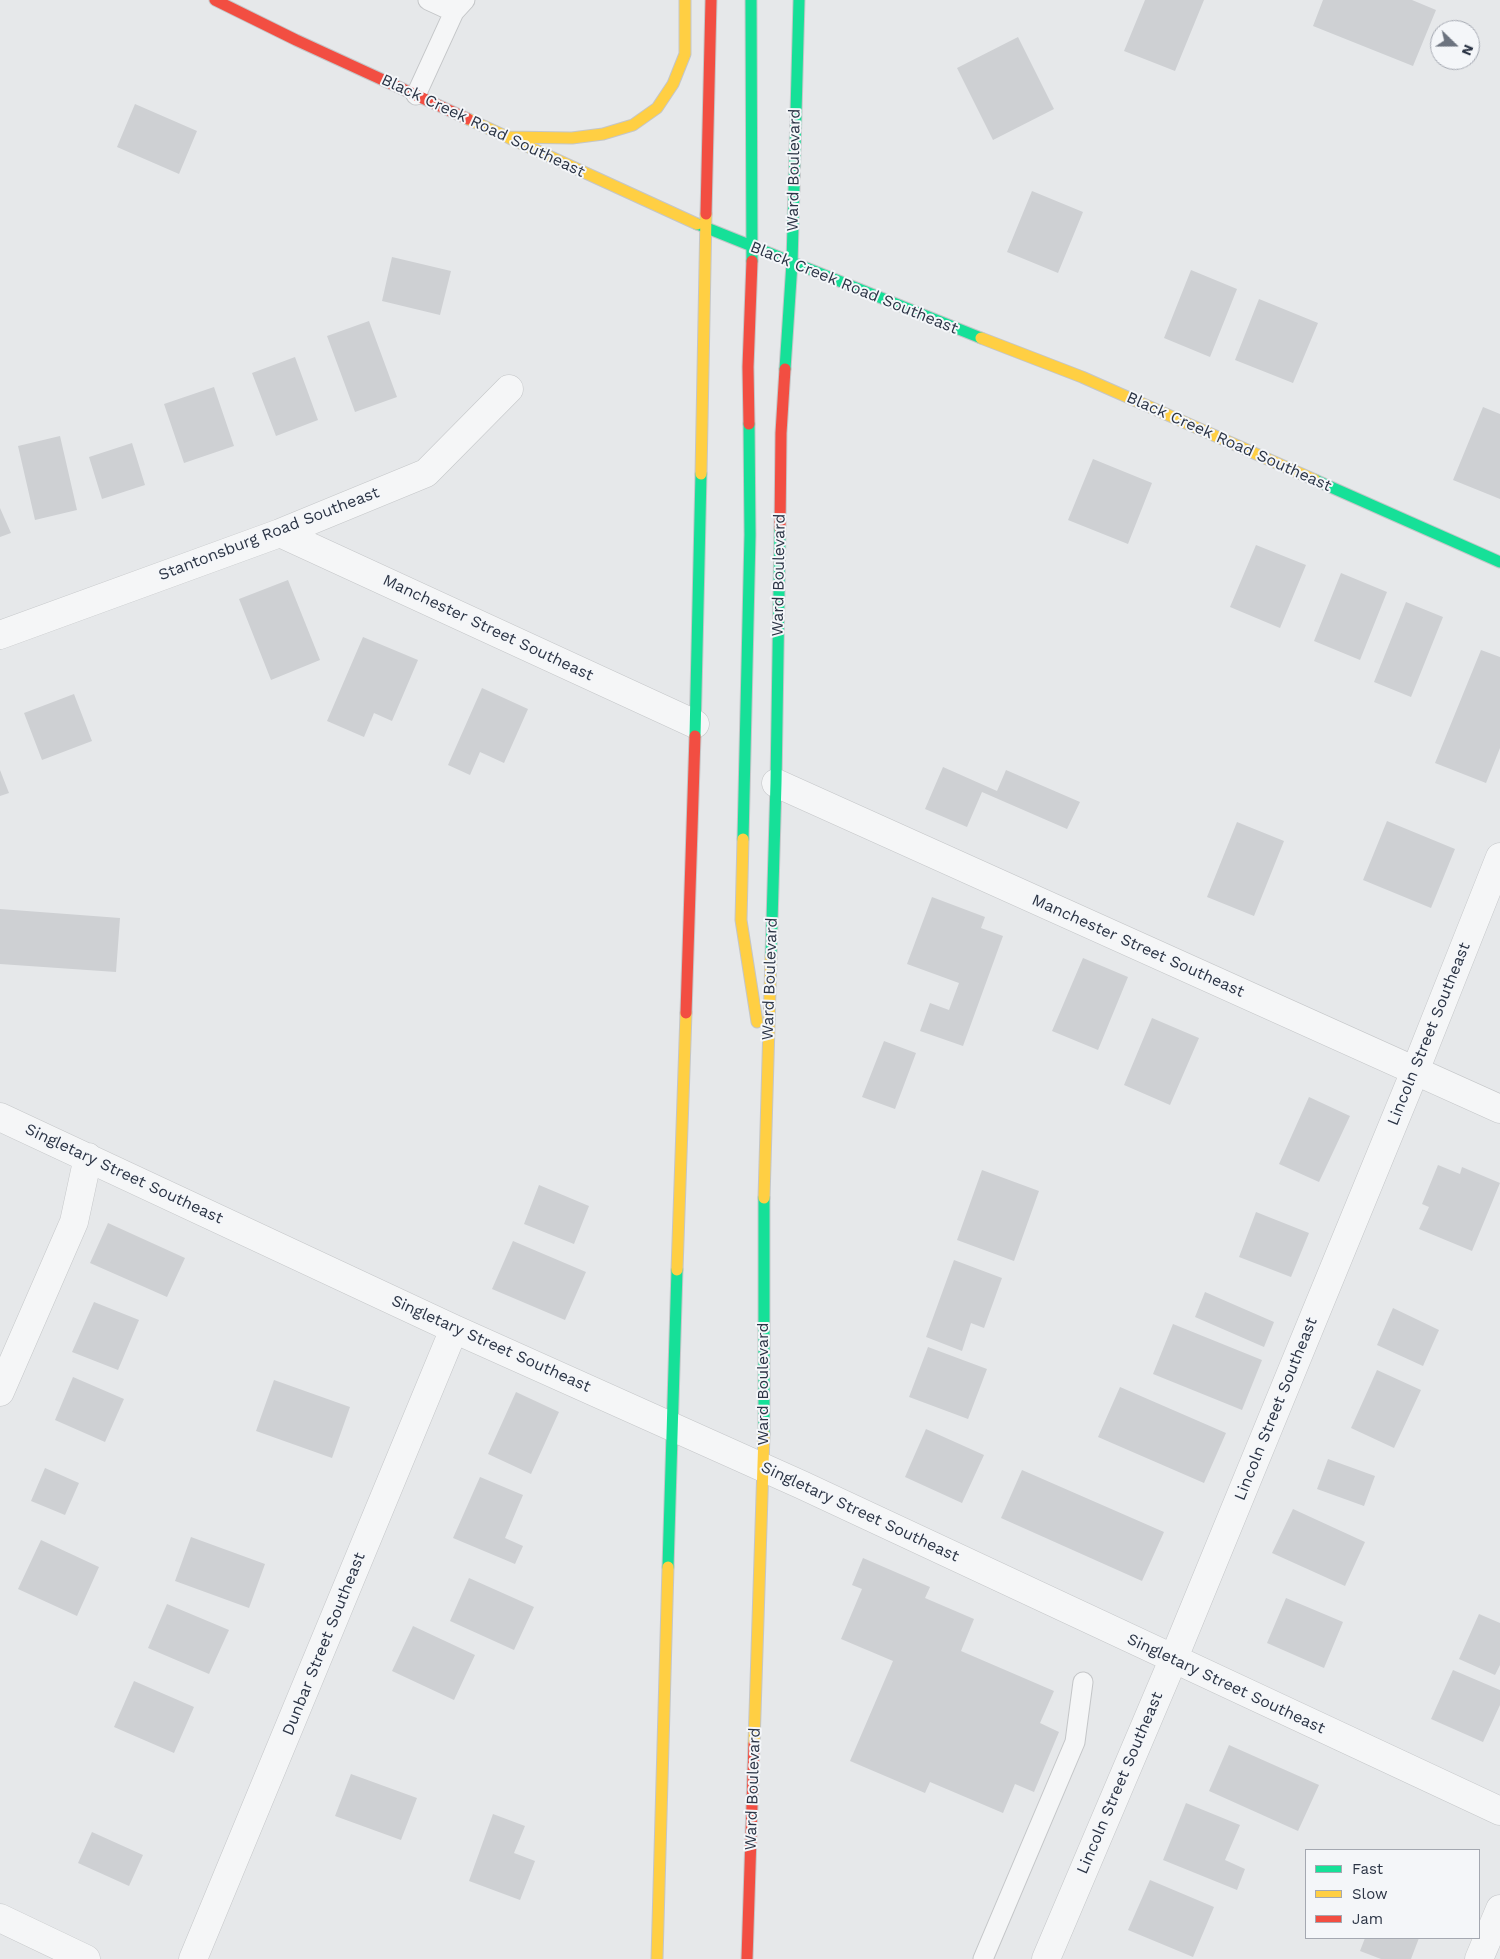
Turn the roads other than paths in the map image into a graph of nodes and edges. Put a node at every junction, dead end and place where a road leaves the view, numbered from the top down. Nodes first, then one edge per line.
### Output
1 (215, 0) edge
2 (428, 0) edge
3 (685, 0) edge
4 (711, 0) edge
5 (752, 0) edge
6 (798, 0) edge
7 (460, 6) edge
8 (416, 95) junction
9 (507, 137) junction
10 (705, 228) junction
11 (752, 247) junction
12 (792, 263) junction
13 (509, 389) dead end
14 (280, 533) junction
15 (1500, 562) edge
16 (0, 635) edge
17 (695, 724) junction
18 (776, 783) junction
19 (1500, 857) edge
20 (1415, 1071) junction
21 (767, 1089) junction
22 (1500, 1109) edge
23 (0, 1117) edge
24 (88, 1157) junction
25 (454, 1329) junction
26 (0, 1392) edge
27 (672, 1426) junction
28 (764, 1468) junction
29 (1173, 1660) junction
30 (1083, 1682) dead end
31 (1500, 1810) edge
32 (1500, 1909) edge
33 (0, 1918) edge
34 (86, 1959) edge
35 (194, 1959) edge
36 (658, 1959) edge
37 (747, 1959) edge
38 (983, 1959) edge
39 (1046, 1959) edge
40 (1479, 1959) edge

1 - 8 main road, Black Creek Road Southeast
2 - 7 lane
3 - 9 main road
4 - 10 main road
5 - 11 main road
6 - 12 main road, Ward Boulevard
7 - 8 lane
8 - 9 main road, Black Creek Road Southeast
9 - 10 main road, Black Creek Road Southeast
10 - 11 main road, Black Creek Road Southeast
10 - 17 main road
11 - 12 main road, Black Creek Road Southeast
11 - 21 main road
12 - 15 main road, Black Creek Road Southeast
12 - 18 main road, Ward Boulevard
13 - 14 street, Stantonsburg Road Southeast
14 - 16 street, Stantonsburg Road Southeast
14 - 17 street, Manchester Street Southeast
17 - 27 main road
18 - 20 street, Manchester Street Southeast
18 - 21 main road, Ward Boulevard
19 - 20 street, Lincoln Street Southeast
20 - 22 street, Manchester Street Southeast
20 - 29 street, Lincoln Street Southeast
21 - 28 main road, Ward Boulevard
23 - 24 street, Singletary Street Southeast
24 - 25 street, Singletary Street Southeast
24 - 26 street
25 - 27 street, Singletary Street Southeast
25 - 35 street, Dunbar Street Southeast
27 - 28 street, Singletary Street Southeast
27 - 36 main road
28 - 29 street, Singletary Street Southeast
28 - 37 main road, Ward Boulevard
29 - 31 street, Singletary Street Southeast
29 - 39 street, Lincoln Street Southeast
30 - 38 lane
32 - 40 street
33 - 34 street

